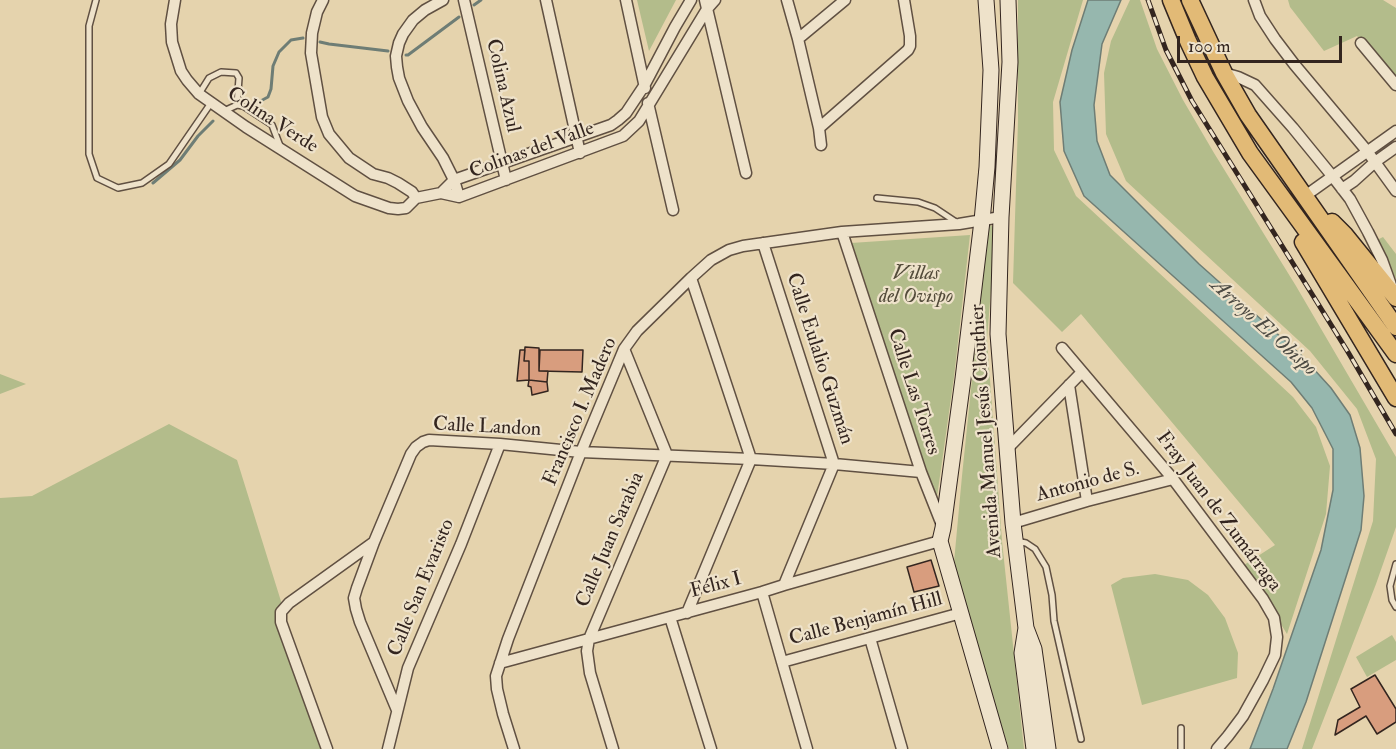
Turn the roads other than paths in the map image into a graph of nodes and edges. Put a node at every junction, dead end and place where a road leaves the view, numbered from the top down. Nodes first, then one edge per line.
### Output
1 (96, 0) edge
2 (175, 0) edge
3 (323, 0) edge
4 (443, 0) edge
5 (464, 0) edge
6 (546, 0) edge
7 (626, 0) edge
8 (691, 0) edge
9 (715, 0) edge
10 (787, 0) edge
11 (844, 0) edge
12 (904, 0) edge
13 (986, 0) edge
14 (1008, 0) edge
15 (1171, 0) edge
16 (1190, 0) edge
17 (1254, 0) edge
18 (706, 4) edge
19 (798, 39) junction
20 (1361, 43) dead end
21 (1224, 73) junction
22 (1396, 85) edge
23 (644, 86) junction
24 (199, 94) junction
25 (211, 103) junction
26 (237, 105) junction
27 (649, 107) junction
28 (224, 111) junction
29 (819, 128) junction
30 (1396, 131) edge
31 (577, 135) junction
32 (822, 145) dead end
33 (1396, 147) edge
34 (282, 150) junction
35 (1367, 151) junction
36 (580, 153) junction
37 (1375, 162) junction
38 (502, 164) junction
39 (746, 173) dead end
40 (1333, 177) junction
41 (454, 180) junction
42 (506, 180) junction
43 (1342, 189) junction
44 (1277, 190) junction
45 (1396, 191) edge
46 (441, 193) junction
47 (459, 197) junction
48 (1306, 197) junction
49 (416, 198) junction
50 (877, 198) dead end
51 (673, 210) dead end
52 (1001, 217) junction
53 (982, 221) junction
54 (959, 224) junction
55 (842, 232) junction
56 (763, 243) junction
57 (690, 278) junction
58 (1395, 297) edge
59 (1396, 327) edge
60 (1062, 348) dead end
61 (624, 349) junction
62 (1396, 354) edge
63 (1082, 372) junction
64 (1070, 385) junction
65 (1394, 394) edge
66 (500, 444) junction
67 (1006, 450) junction
68 (581, 452) junction
69 (667, 455) junction
70 (751, 459) junction
71 (834, 464) junction
72 (921, 472) junction
73 (1173, 479) junction
74 (1087, 501) junction
75 (1013, 523) junction
76 (942, 534) junction
77 (1015, 541) junction
78 (374, 542) junction
79 (1396, 565) edge
80 (784, 585) junction
81 (762, 592) junction
82 (1396, 607) edge
83 (687, 613) junction
84 (961, 614) junction
85 (670, 617) junction
86 (1026, 627) junction
87 (870, 638) junction
88 (589, 639) junction
89 (782, 662) junction
90 (500, 663) junction
91 (397, 710) junction
92 (1181, 728) dead end
93 (1081, 739) dead end
94 (327, 749) edge
95 (388, 749) edge
96 (514, 749) edge
97 (614, 749) edge
98 (711, 749) edge
99 (807, 749) edge
100 (902, 749) edge
101 (1000, 749) edge
102 (1034, 749) edge
103 (1048, 749) edge
104 (1181, 749) edge
105 (1217, 749) edge

1 - 25 lane
2 - 24 street, Colina Verde
3 - 49 street
4 - 41 street
5 - 38 street, Colina Azul
6 - 31 street
7 - 23 street
8 - 23 street, Colinas del Valle
9 - 18 street, Colinas del Valle
10 - 19 street
11 - 19 street
12 - 29 street
13 - 53 street, Avenida Manuel Jesús Clouthier
14 - 52 street, Avenida Manuel Jesús Clouthier
15 - 44 main road
16 - 21 main road
17 - 35 street
18 - 27 street, Colinas del Valle
18 - 39 street
19 - 29 street
20 - 22 street
21 - 40 street
21 - 48 main road
23 - 27 street
23 - 31 street, Colinas del Valle
24 - 25 street, Colina Verde
24 - 26 lane
25 - 28 street, Colina Verde
26 - 28 lane
26 - 34 lane
27 - 36 street, Colinas del Valle
27 - 51 street
28 - 34 street, Colina Verde
29 - 32 street
30 - 35 street
31 - 36 street
31 - 38 street, Colinas del Valle
33 - 37 street
34 - 49 street, Colina Verde
35 - 37 street
35 - 40 street
36 - 42 street, Colinas del Valle
37 - 43 street
37 - 45 street
38 - 41 street, Colinas del Valle
38 - 42 street, Colina Azul
40 - 43 street
40 - 48 street
41 - 46 street, Colinas del Valle
41 - 47 street
42 - 47 street, Colinas del Valle
43 - 58 street
44 - 62 main road
44 - 65 main road
46 - 47 street, Colinas del Valle
46 - 49 street, Colina Verde
48 - 58 main road
48 - 59 main road
50 - 54 lane
52 - 53 street, Francisco I. Madero
52 - 67 street, Avenida Manuel Jesús Clouthier
53 - 54 street, Francisco I. Madero
53 - 76 street, Avenida Manuel Jesús Clouthier
54 - 55 street, Francisco I. Madero
55 - 56 street, Francisco I. Madero
55 - 72 street, Calle Las Torres
56 - 57 street, Francisco I. Madero
56 - 71 street, Calle Eulalio Guzmán
57 - 61 street, Francisco I. Madero
57 - 70 street
60 - 63 street, Fray Juan de Zumárraga
61 - 68 street, Francisco I. Madero
61 - 69 street, Calle Juan Sarabia
63 - 64 street
63 - 73 street, Fray Juan de Zumárraga
64 - 67 street
64 - 74 street
66 - 68 street, Calle Landon
66 - 78 street, Calle Landon
66 - 91 street, Calle San Evaristo
67 - 75 street, Avenida Manuel Jesús Clouthier
68 - 69 street, Calle Landon
68 - 90 street, Francisco I. Madero
69 - 70 street, Calle Landon
69 - 88 street, Calle Juan Sarabia
70 - 71 street, Calle Landon
70 - 83 street
71 - 72 street, Calle Landon
71 - 80 street, Calle Eulalio Guzmán
72 - 76 street, Calle Las Torres
73 - 74 street, Antonio de S.
73 - 105 street, Fray Juan de Zumárraga
74 - 75 street, Antonio de S.
75 - 77 street, Avenida Manuel Jesús Clouthier
76 - 80 street, Félix I
76 - 84 street, Avenida Manuel Jesús Clouthier
77 - 86 street, Avenida Manuel Jesús Clouthier
77 - 93 lane
78 - 91 street
78 - 94 street
79 - 82 lane
80 - 81 street, Félix I
81 - 83 street, Félix I
81 - 89 street
83 - 85 street, Félix I
84 - 87 street, Calle Benjamín Hill
84 - 101 street, Avenida Manuel Jesús Clouthier
85 - 88 street, Félix I
85 - 98 street
86 - 102 street, Avenida Manuel Jesús Clouthier
86 - 103 street
87 - 89 street, Calle Benjamín Hill
87 - 100 street
88 - 90 street, Félix I
88 - 97 street, Calle Juan Sarabia
89 - 99 street
90 - 96 street, Francisco I. Madero
91 - 95 street, Calle San Evaristo
92 - 104 lane

